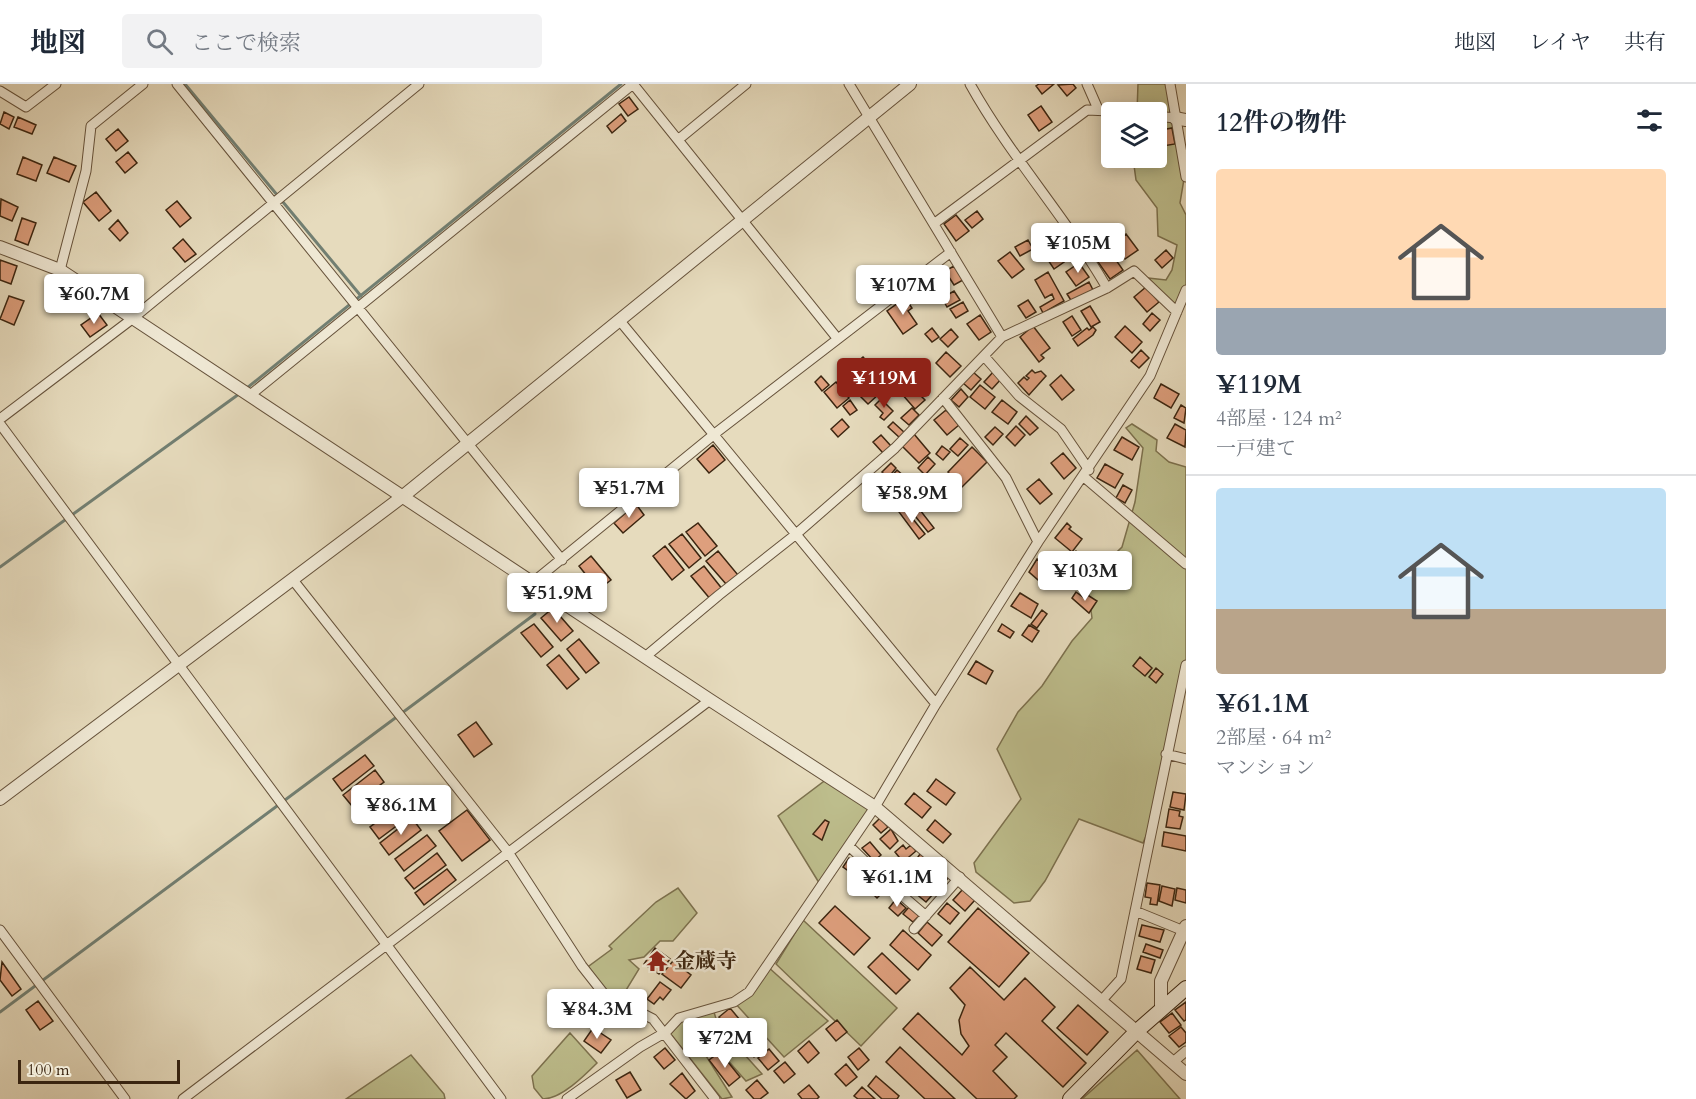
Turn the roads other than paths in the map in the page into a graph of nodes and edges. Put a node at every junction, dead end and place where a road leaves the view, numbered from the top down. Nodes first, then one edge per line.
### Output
1 (56, 84) edge
2 (144, 84) edge
3 (177, 84) edge
4 (419, 84) edge
5 (746, 84) edge
6 (849, 84) edge
7 (910, 84) edge
8 (970, 84) edge
9 (1087, 84) edge
10 (1170, 84) edge
11 (0, 91) edge
12 (1098, 109) junction
13 (1101, 109) edge
14 (869, 116) junction
15 (1180, 119) edge
16 (679, 139) junction
17 (1017, 161) junction
18 (1186, 177) edge
19 (274, 202) junction
20 (742, 222) junction
21 (935, 223) junction
22 (0, 247) edge
23 (951, 252) junction
24 (60, 270) junction
25 (1107, 288) junction
26 (1186, 290) edge
27 (358, 308) junction
28 (1177, 312) junction
29 (132, 319) junction
30 (620, 321) junction
31 (1002, 337) junction
32 (837, 338) junction
33 (984, 356) junction
34 (249, 396) junction
35 (943, 398) junction
36 (0, 419) edge
37 (0, 424) edge
38 (714, 435) junction
39 (467, 443) junction
40 (1086, 474) junction
41 (402, 496) junction
42 (795, 535) junction
43 (1038, 542) junction
44 (562, 560) junction
45 (1186, 564) edge
46 (294, 580) junction
47 (532, 583) junction
48 (645, 657) junction
49 (178, 665) junction
50 (1186, 665) edge
51 (710, 700) junction
52 (936, 704) junction
53 (1166, 754) junction
54 (1186, 759) edge
55 (0, 800) edge
56 (875, 807) junction
57 (849, 846) junction
58 (508, 852) junction
59 (873, 869) dead end
60 (960, 877) junction
61 (891, 886) dead end
62 (1135, 911) junction
63 (926, 916) junction
64 (914, 929) dead end
65 (1185, 929) edge
66 (0, 930) edge
67 (385, 944) junction
68 (1186, 988) edge
69 (1102, 1000) junction
70 (1161, 1008) junction
71 (1137, 1031) junction
72 (666, 1032) junction
73 (1186, 1051) edge
74 (1173, 1062) junction
75 (1186, 1074) edge
76 (125, 1099) edge
77 (183, 1099) edge
78 (501, 1099) edge
79 (567, 1099) edge
80 (715, 1099) edge
81 (1070, 1099) edge

1 - 11 street
2 - 24 street
3 - 19 street
4 - 19 street
5 - 16 street
6 - 14 street
7 - 14 street
8 - 17 street
9 - 12 street
10 - 15 street
12 - 13 street
12 - 17 street
14 - 20 street
14 - 21 street
15 - 18 street
16 - 20 street
16 - 27 street
17 - 21 street
17 - 25 street
19 - 27 street
19 - 29 street
20 - 30 street
20 - 32 street
21 - 23 street
22 - 24 street
23 - 31 street
23 - 32 street
24 - 29 street
25 - 28 street
25 - 31 street
26 - 28 street
27 - 34 street
27 - 39 street
28 - 40 street
29 - 34 street
29 - 36 street
30 - 38 street
30 - 39 street
31 - 33 street
32 - 38 street
33 - 35 street
33 - 40 street
34 - 41 street
35 - 42 street
35 - 43 street
37 - 49 street
38 - 42 street
38 - 44 street
39 - 41 street
39 - 44 street
40 - 43 street
40 - 45 street
41 - 46 street
41 - 47 street
42 - 48 street
42 - 52 street
43 - 52 street
44 - 47 street
46 - 49 street
46 - 58 street
47 - 48 street
48 - 51 street
49 - 55 street
49 - 67 street
50 - 53 street
51 - 56 street
51 - 58 street
52 - 56 street
53 - 54 street
53 - 62 street
56 - 57 street
56 - 60 street
57 - 59 street
57 - 72 street
58 - 67 street
58 - 72 street
60 - 63 street
60 - 69 street
61 - 63 street
62 - 65 street
62 - 69 street
63 - 64 street
65 - 70 street
66 - 76 street
67 - 77 street
67 - 78 street
68 - 70 main road
69 - 71 street
70 - 71 main road
71 - 74 street
71 - 81 main road
72 - 79 street
72 - 80 street
73 - 74 street
74 - 75 street

